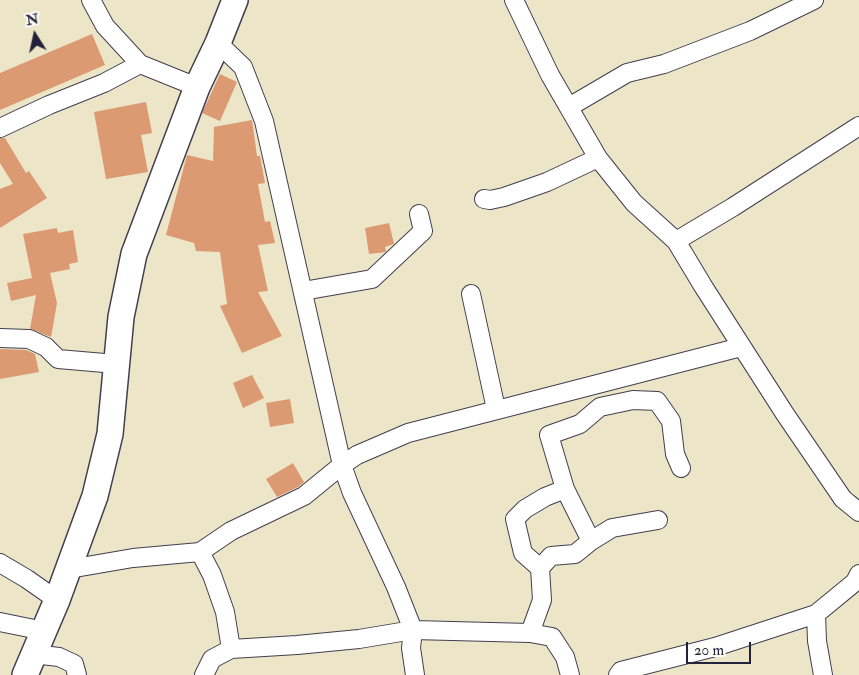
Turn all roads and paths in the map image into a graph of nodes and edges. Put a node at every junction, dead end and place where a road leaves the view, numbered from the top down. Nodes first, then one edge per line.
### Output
1 (91, 0) edge
2 (235, 0) edge
3 (514, 0) edge
4 (814, 0) edge
5 (218, 44) junction
6 (140, 64) junction
7 (197, 87) junction
8 (569, 107) junction
9 (859, 126) edge
10 (0, 128) edge
11 (598, 158) junction
12 (484, 199) dead end
13 (419, 214) dead end
14 (676, 241) junction
15 (303, 291) junction
16 (471, 294) dead end
17 (0, 338) edge
18 (741, 347) junction
19 (116, 364) junction
20 (496, 409) junction
21 (342, 465) junction
22 (681, 468) dead end
23 (565, 489) junction
24 (859, 512) edge
25 (658, 520) dead end
26 (591, 541) junction
27 (200, 552) junction
28 (0, 563) edge
29 (69, 568) junction
30 (540, 568) junction
31 (859, 574) edge
32 (57, 600) junction
33 (816, 614) junction
34 (0, 622) edge
35 (413, 630) junction
36 (44, 631) junction
37 (530, 633) junction
38 (230, 650) junction
39 (29, 665) edge
40 (76, 675) edge
41 (204, 675) edge
42 (415, 675) edge
43 (570, 675) edge
44 (618, 675) edge
45 (823, 675) edge

1 - 6 street
2 - 5 main road
3 - 8 street
4 - 8 street
5 - 7 main road
5 - 15 street
6 - 7 street
6 - 10 street
7 - 19 main road
8 - 11 street
9 - 14 street
11 - 12 street
11 - 14 street
13 - 15 street
14 - 18 street
15 - 21 street
16 - 20 street
17 - 19 street
18 - 20 street
18 - 24 street
19 - 29 main road
20 - 21 street
21 - 27 street
21 - 35 street
22 - 23 street
23 - 26 street
23 - 30 street
25 - 26 street
26 - 30 street
27 - 29 street
27 - 38 street
28 - 32 street
29 - 32 main road
30 - 37 street
31 - 33 street
32 - 36 main road
33 - 44 street
33 - 45 street
34 - 36 street
35 - 37 street
35 - 38 street
35 - 42 street
36 - 39 main road
37 - 43 street
38 - 41 street
39 - 40 street

